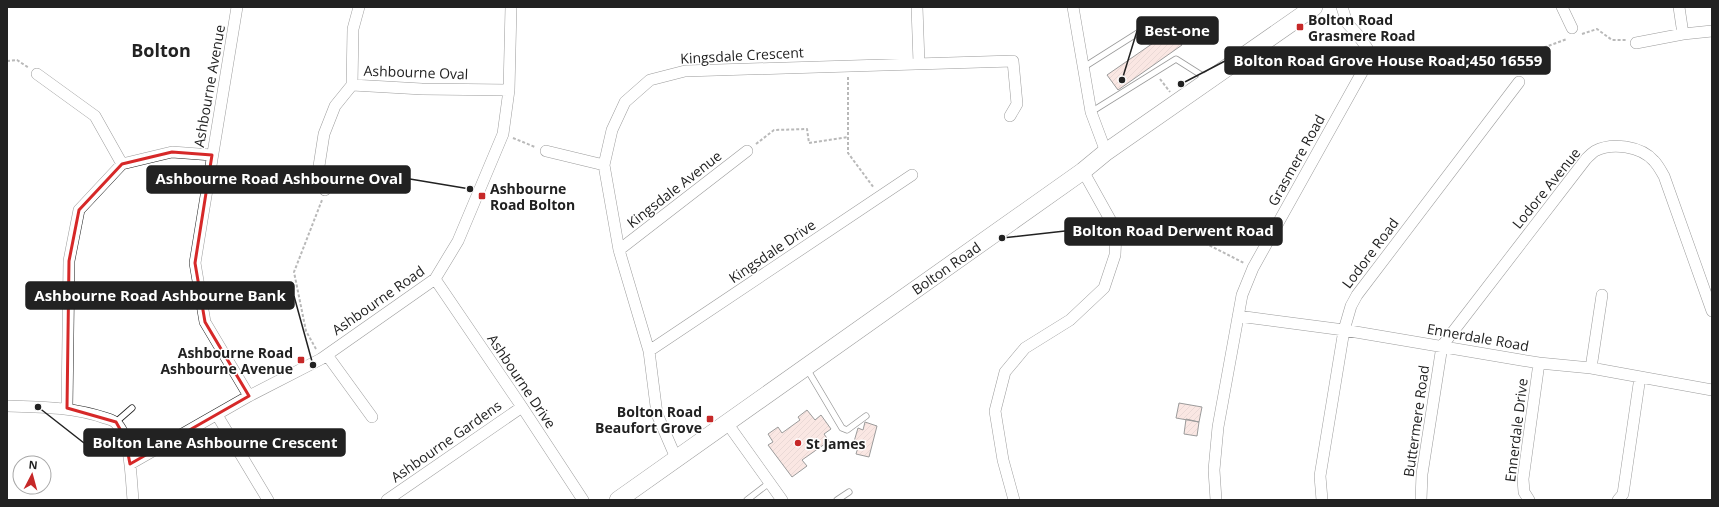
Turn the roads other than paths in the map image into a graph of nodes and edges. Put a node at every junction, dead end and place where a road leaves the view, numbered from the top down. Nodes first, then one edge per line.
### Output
1 (237, 7) edge
2 (359, 7) edge
3 (511, 7) edge
4 (917, 7) edge
5 (1073, 7) edge
6 (1314, 7) edge
7 (1342, 7) edge
8 (1562, 7) edge
9 (1679, 7) edge
10 (1144, 29) dead end
11 (1712, 31) edge
12 (1572, 34) road end
13 (1683, 34) junction
14 (1636, 43) road end
15 (919, 64) junction
16 (1084, 67) junction
17 (37, 74) road end
18 (1210, 80) junction
19 (1519, 82) road end
20 (352, 85) junction
21 (509, 90) junction
22 (1091, 112) junction
23 (1010, 116) dead end
24 (546, 151) road end
25 (747, 151) road end
26 (1106, 152) junction
27 (212, 155) junction
28 (122, 164) junction
29 (604, 165) junction
30 (1083, 171) junction
31 (912, 175) dead end
32 (326, 190) road end
33 (619, 250) junction
34 (435, 279) junction
35 (1602, 294) dead end
36 (1712, 311) edge
37 (1238, 316) junction
38 (1344, 330) junction
39 (1442, 346) junction
40 (649, 351) junction
41 (324, 357) junction
42 (1539, 363) junction
43 (806, 367) junction
44 (1591, 368) junction
45 (1640, 377) junction
46 (1712, 390) edge
47 (249, 396) junction
48 (7, 406) edge
49 (522, 407) junction
50 (67, 408) junction
51 (132, 408) dead end
52 (217, 415) junction
53 (866, 416) dead end
54 (372, 417) dead end
55 (116, 422) junction
56 (727, 423) junction
57 (676, 458) junction
58 (130, 464) junction
59 (769, 483) junction
60 (849, 492) dead end
61 (133, 500) edge
62 (268, 500) edge
63 (387, 500) edge
64 (583, 500) edge
65 (618, 500) edge
66 (747, 500) edge
67 (782, 500) edge
68 (837, 500) edge
69 (1014, 500) edge
70 (1216, 500) edge
71 (1322, 500) edge
72 (1421, 500) edge
73 (1529, 500) edge
74 (1618, 500) edge

1 - 27 street, Ashbourne Avenue
2 - 20 street, Ashbourne Oval
3 - 21 street, Ashbourne Road
4 - 15 street
5 - 16 street
6 - 18 main road, Bolton Road
7 - 37 street, Grasmere Road
8 - 12 street
9 - 13 street
10 - 16 lane
11 - 13 street
13 - 14 street
15 - 23 street, Kingsdale Crescent
15 - 29 street, Kingsdale Crescent
16 - 22 street
17 - 28 street
18 - 22 lane
18 - 26 main road, Bolton Road
19 - 38 street, Lodore Road
20 - 21 street, Ashbourne Oval
20 - 32 street
21 - 34 street, Ashbourne Road
22 - 26 street
24 - 29 street
25 - 33 street, Kingsdale Avenue
26 - 30 main road, Bolton Road
27 - 28 street
27 - 47 street, Ashbourne Avenue
28 - 50 street
29 - 33 street, Kingsdale Crescent
30 - 43 main road, Bolton Road
30 - 69 street
31 - 40 street, Kingsdale Drive
33 - 40 street, Kingsdale Crescent
34 - 41 street, Ashbourne Road
34 - 49 street, Ashbourne Drive
35 - 44 street
36 - 39 street, Lodore Avenue
37 - 38 street, Ennerdale Road
37 - 70 street, Grasmere Road
38 - 39 street, Ennerdale Road
38 - 71 street, Lodore Road
39 - 42 street, Ennerdale Road
39 - 72 street, Buttermere Road
40 - 57 street, Kingsdale Crescent
41 - 47 street, Ashbourne Road
41 - 54 street
42 - 44 street, Ennerdale Road
42 - 73 street, Ennerdale Drive
43 - 53 lane
43 - 56 main road, Bolton Road
44 - 45 street, Ennerdale Road
45 - 46 street, Ennerdale Road
45 - 74 street
47 - 52 street, Ashbourne Road
48 - 50 street
49 - 63 street, Ashbourne Gardens
49 - 64 street, Ashbourne Drive
50 - 55 street
51 - 55 lane
52 - 58 street, Ashbourne Road
52 - 62 street
55 - 58 street
56 - 57 main road, Bolton Road
56 - 59 street
57 - 65 main road, Bolton Road
58 - 61 street
59 - 66 lane
59 - 67 street
60 - 68 lane

